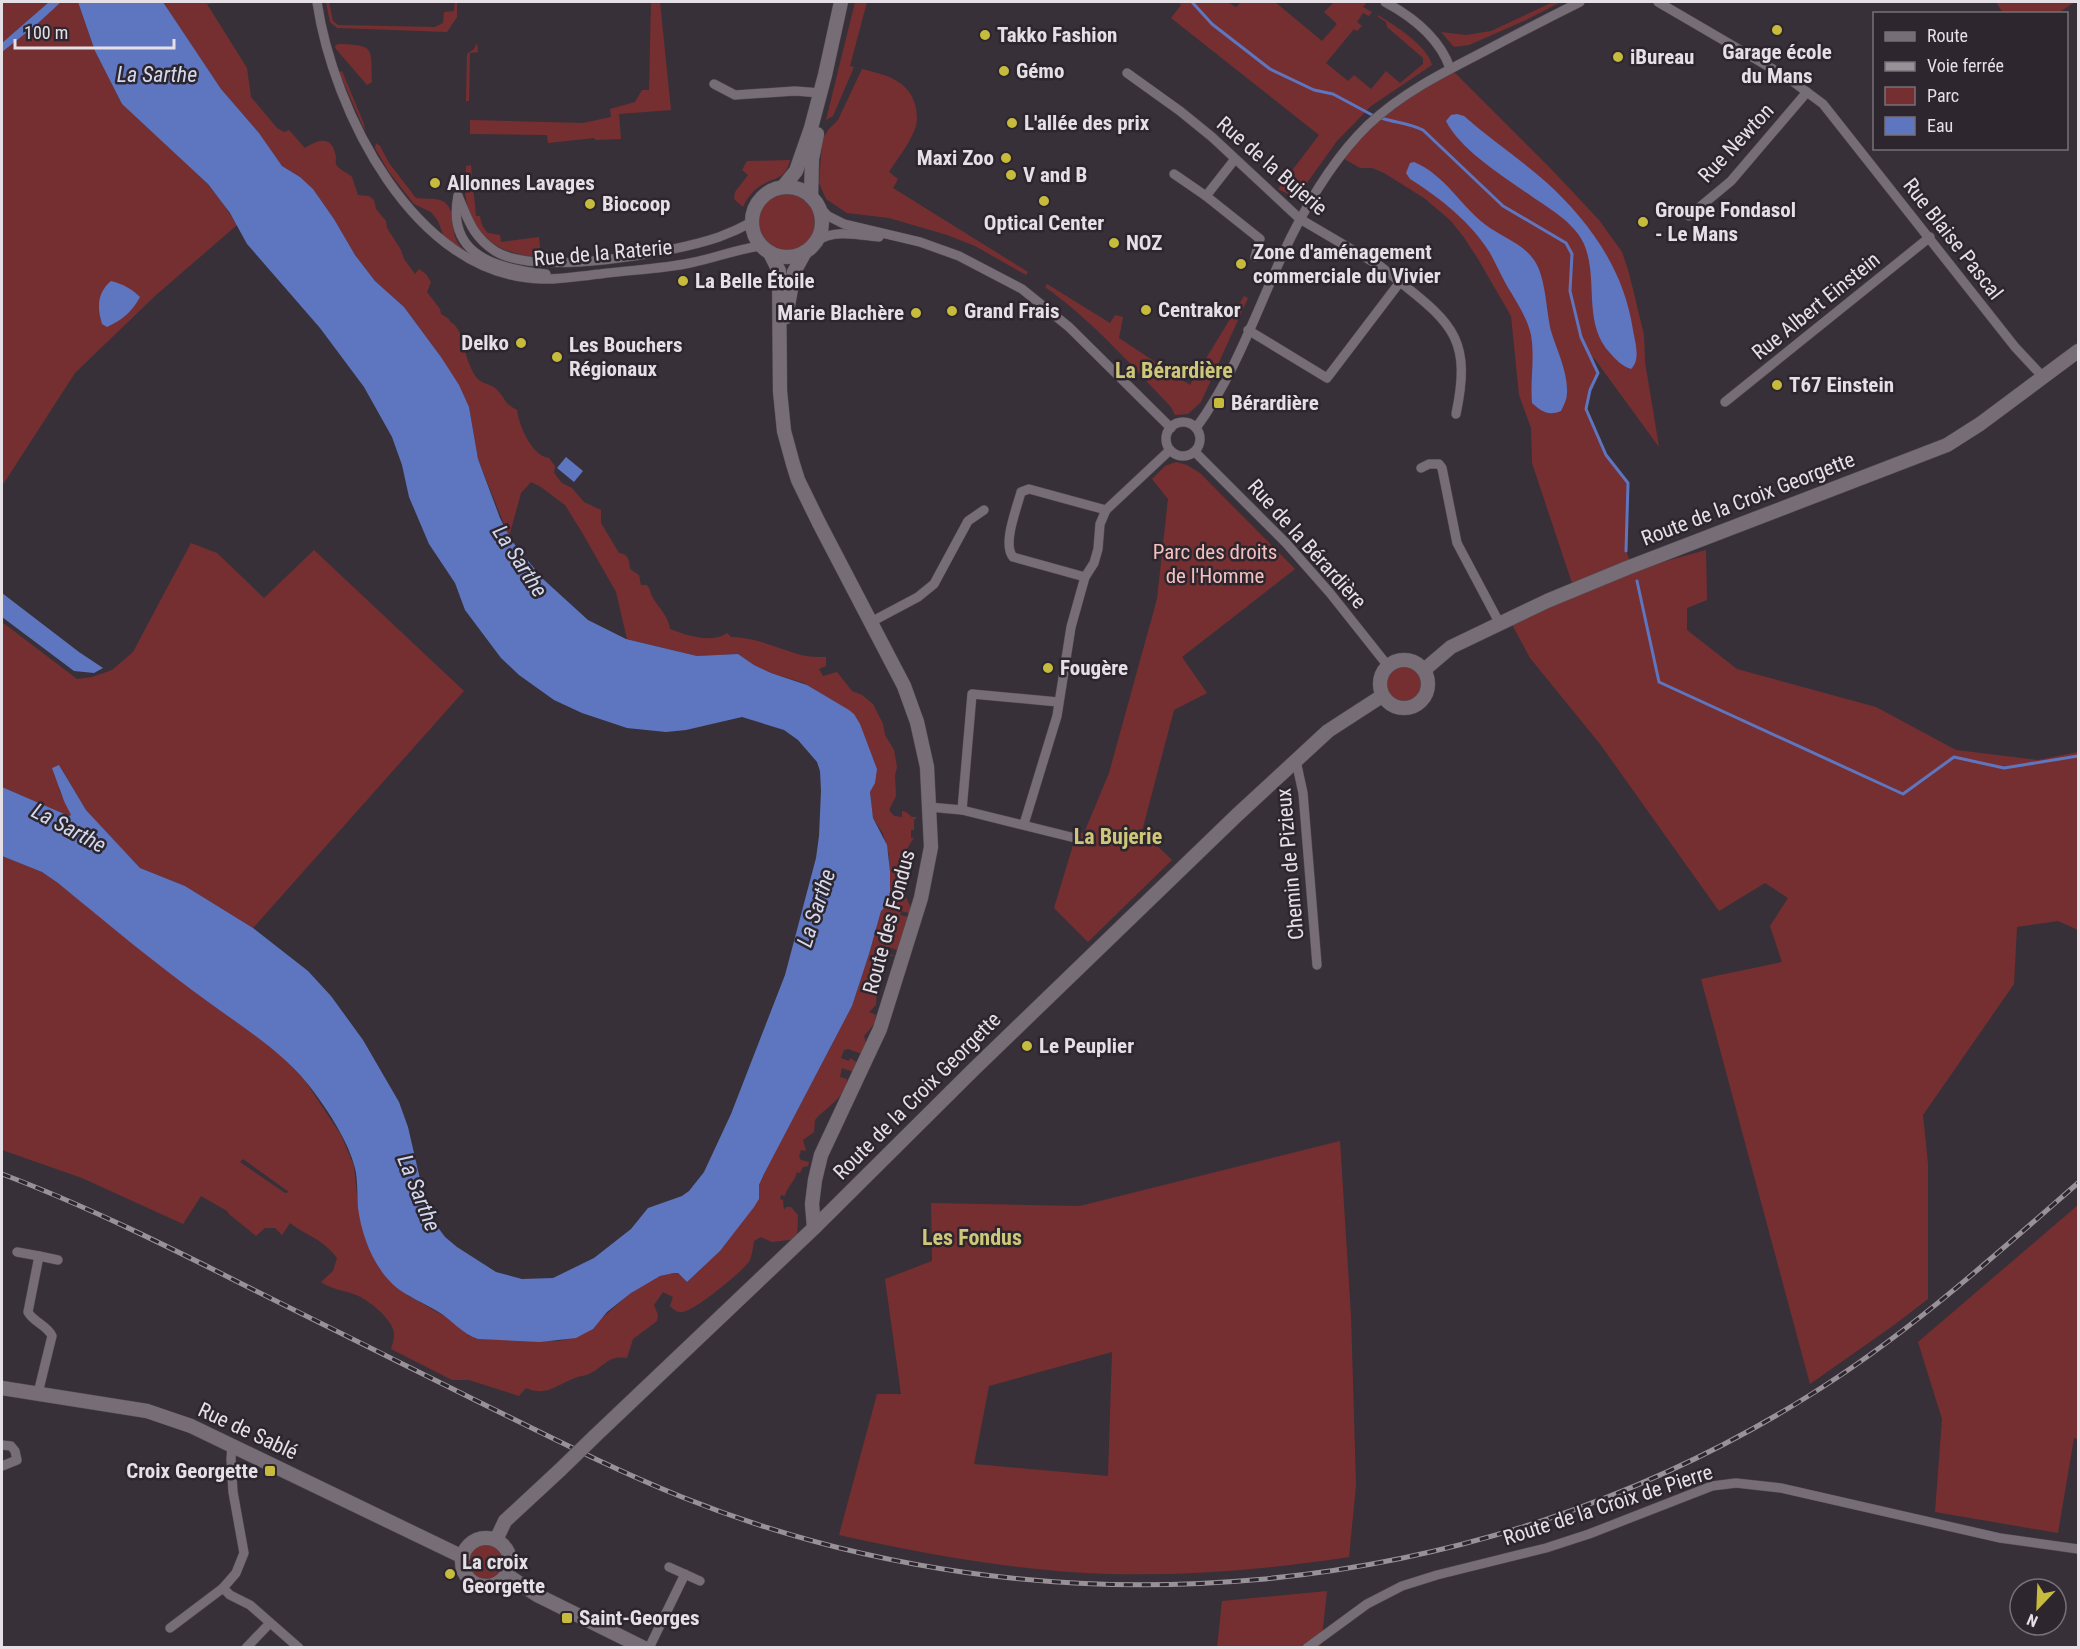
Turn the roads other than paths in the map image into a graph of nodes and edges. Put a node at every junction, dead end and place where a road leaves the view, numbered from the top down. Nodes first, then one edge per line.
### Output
1 (317, 2) edge
2 (841, 2) edge
3 (1385, 2) edge
4 (1580, 2) edge
5 (1658, 2) edge
6 (1450, 68) junction
7 (1127, 73) dead end
8 (825, 75) junction
9 (714, 84) dead end
10 (1807, 92) junction
11 (821, 93) junction
12 (1235, 159) junction
13 (1174, 174) dead end
14 (783, 188) junction
15 (1206, 196) junction
16 (814, 201) junction
17 (1689, 216) dead end
18 (1300, 219) junction
19 (752, 222) junction
20 (1930, 237) junction
21 (908, 239) junction
22 (816, 241) junction
23 (766, 249) junction
24 (805, 252) junction
25 (1255, 257) dead end
26 (551, 274) dead end
27 (1400, 282) junction
28 (1248, 330) junction
29 (2079, 351) edge
30 (780, 355) junction
31 (2043, 377) junction
32 (1725, 402) dead end
33 (1456, 414) dead end
34 (1171, 428) junction
35 (1196, 428) junction
36 (1170, 450) junction
37 (1195, 452) junction
38 (1421, 468) dead end
39 (984, 510) dead end
40 (1106, 510) junction
41 (1085, 577) junction
42 (872, 622) junction
43 (1500, 624) junction
44 (1388, 666) junction
45 (1424, 670) junction
46 (1382, 696) junction
47 (1058, 702) junction
48 (1296, 761) junction
49 (929, 807) junction
50 (962, 810) junction
51 (1024, 824) junction
52 (1075, 838) dead end
53 (1317, 965) dead end
54 (814, 1228) junction
55 (17, 1252) dead end
56 (39, 1256) junction
57 (58, 1260) dead end
58 (2, 1388) edge
59 (38, 1393) junction
60 (2, 1445) edge
61 (232, 1446) junction
62 (2, 1467) edge
63 (496, 1540) junction
64 (2079, 1549) edge
65 (463, 1557) junction
66 (669, 1566) dead end
67 (685, 1574) junction
68 (507, 1575) junction
69 (700, 1581) dead end
70 (223, 1588) junction
71 (270, 1623) junction
72 (170, 1628) dead end
73 (246, 1647) edge
74 (299, 1647) edge
75 (644, 1647) edge
76 (649, 1647) edge
77 (1307, 1647) edge

1 - 23 street, Rue de la Raterie
2 - 8 street
3 - 6 street
4 - 6 street
5 - 10 street, Rue Blaise Pascal
6 - 18 street
7 - 12 street, Rue de la Bujerie
8 - 11 street
8 - 16 street
9 - 11 street
10 - 17 street, Rue Newton
10 - 20 street, Rue Blaise Pascal
11 - 14 street
12 - 15 street
12 - 18 street, Rue de la Bujerie
13 - 15 street
14 - 16 street
14 - 19 street
15 - 25 street
16 - 21 street
16 - 22 street
18 - 27 street, Rue de la Bujerie
18 - 28 street
19 - 23 street
19 - 26 street, Rue de la Raterie
20 - 31 street, Rue Blaise Pascal
20 - 32 street, Rue Albert Einstein
21 - 22 street
21 - 34 street
22 - 24 street
23 - 24 street
23 - 30 street, Route des Fondus
24 - 30 street, Route des Fondus
27 - 28 street
27 - 33 street, Rue de la Bujerie
28 - 35 street
29 - 31 street, Route de la Croix Georgette
30 - 42 street, Route des Fondus
31 - 43 street, Route de la Croix Georgette
34 - 35 street
34 - 36 street
35 - 37 street
36 - 37 street
36 - 40 street
37 - 44 street, Rue de la Bérardière
38 - 43 street
39 - 42 street
40 - 41 street
40 - 41 street
41 - 47 street
42 - 49 street, Route des Fondus
43 - 45 street, Route de la Croix Georgette
44 - 45 street
44 - 46 street
45 - 46 street
46 - 48 street, Route de la Croix Georgette
47 - 50 street
47 - 51 street
48 - 53 street, Chemin de Pizieux
48 - 54 street, Route de la Croix Georgette
49 - 50 street
49 - 54 street, Route des Fondus
50 - 51 street
51 - 52 street
54 - 63 street, Route de la Croix Georgette, bridge
55 - 56 street
56 - 57 street
56 - 59 street
58 - 59 street, Rue de Sablé
59 - 61 street, Rue de Sablé
60 - 62 street
61 - 65 street, Rue de Sablé
61 - 70 street
63 - 65 street
63 - 68 street
64 - 77 street, Route de la Croix de Pierre
65 - 68 street
66 - 67 street
67 - 69 street
67 - 76 street
68 - 75 street
70 - 71 street
70 - 72 street
71 - 73 street
71 - 74 street

